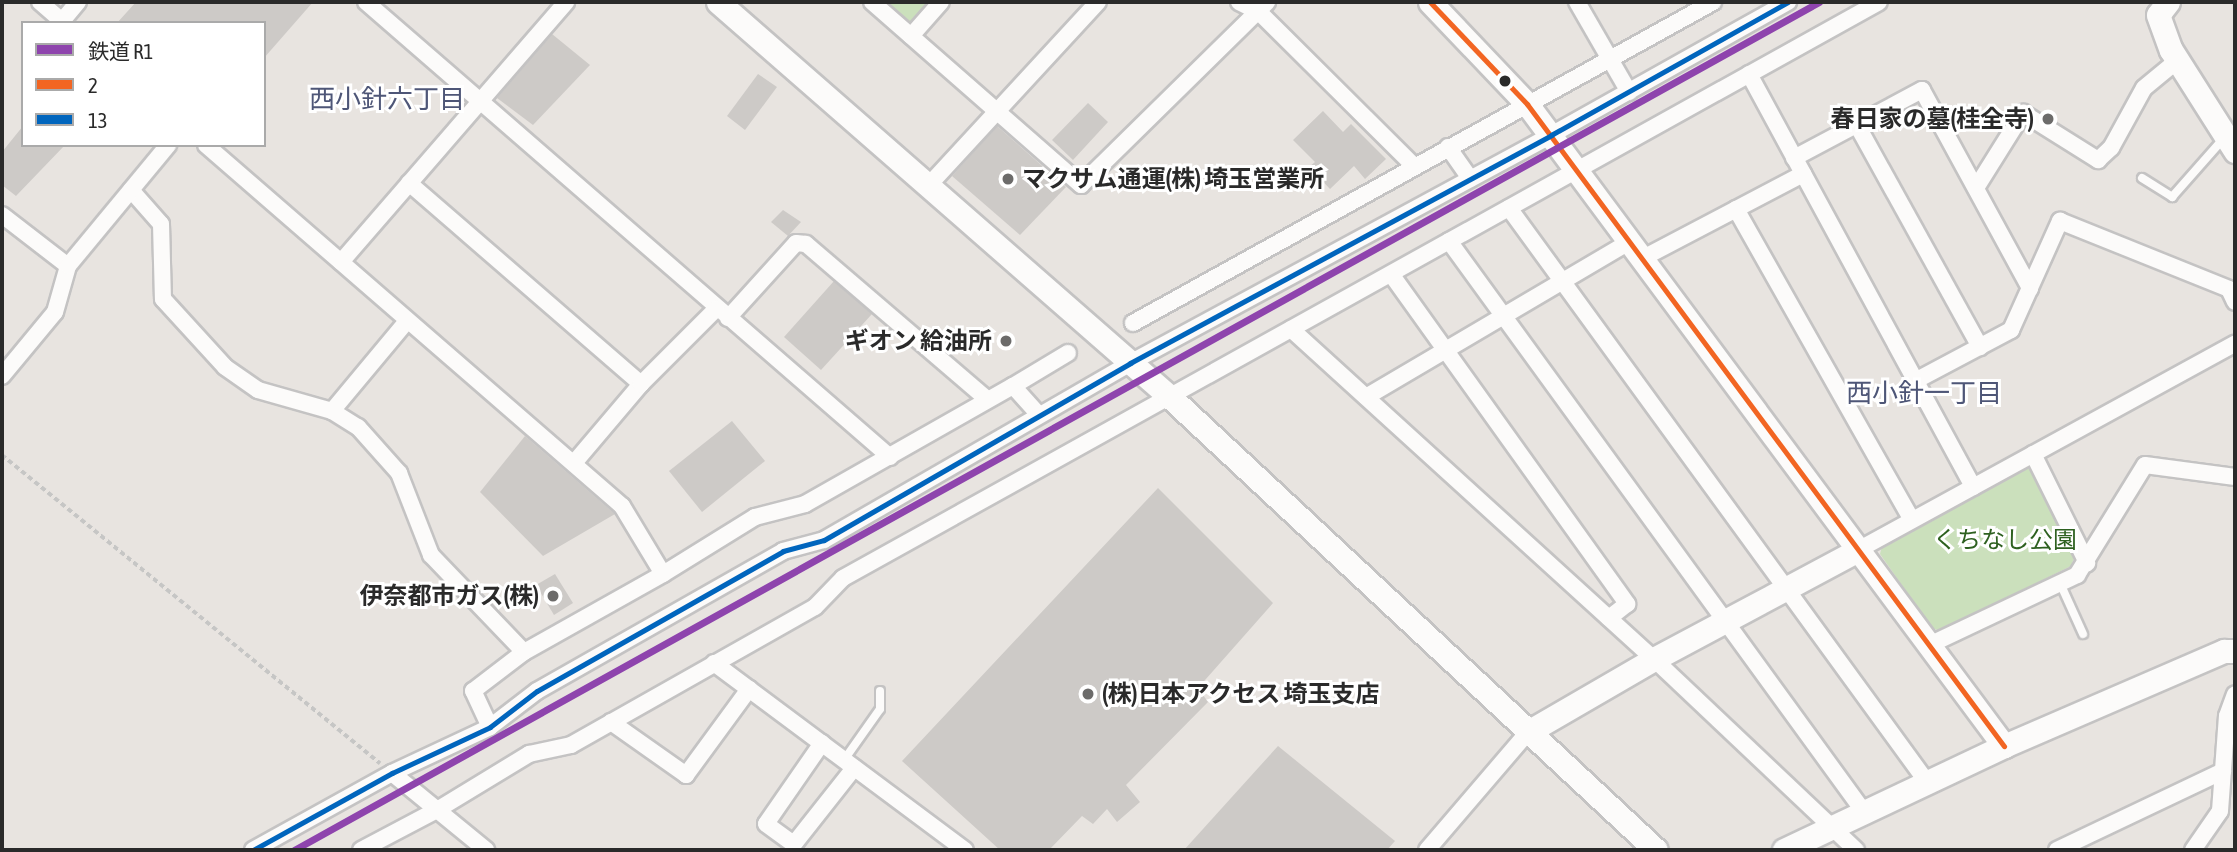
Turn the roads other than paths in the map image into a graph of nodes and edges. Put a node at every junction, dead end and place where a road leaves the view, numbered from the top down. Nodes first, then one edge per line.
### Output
1 (40, 2) edge
2 (78, 2) edge
3 (366, 2) edge
4 (566, 2) edge
5 (718, 2) edge
6 (872, 2) edge
7 (941, 2) edge
8 (1098, 2) edge
9 (1239, 2) edge
10 (1430, 2) edge
11 (1577, 2) edge
12 (1713, 2) edge
13 (1788, 2) edge
14 (1880, 2) edge
15 (2168, 2) edge
16 (1263, 7) edge
17 (62, 21) edge
18 (64, 21) edge
19 (911, 36) junction
20 (1608, 59) junction
21 (2178, 60) junction
22 (1749, 74) junction
23 (1629, 92) junction
24 (480, 101) junction
25 (1527, 104) junction
26 (996, 112) junction
27 (1857, 125) junction
28 (1551, 135) junction
29 (2230, 143) edge
30 (166, 147) edge
31 (208, 147) edge
32 (1448, 147) junction
33 (1794, 158) junction
34 (1414, 166) junction
35 (1577, 170) junction
36 (1803, 174) junction
37 (2141, 178) dead end
38 (1470, 179) junction
39 (409, 183) junction
40 (929, 185) junction
41 (1976, 188) junction
42 (131, 190) junction
43 (1509, 208) junction
44 (1736, 209) junction
45 (2, 215) edge
46 (1449, 241) junction
47 (1637, 249) junction
48 (341, 262) junction
49 (68, 266) junction
50 (1391, 274) junction
51 (1563, 281) junction
52 (2030, 288) junction
53 (2235, 302) edge
54 (722, 314) junction
55 (1502, 317) junction
56 (407, 321) junction
57 (1133, 323) dead end
58 (1291, 329) junction
59 (2235, 344) edge
60 (1980, 347) junction
61 (1444, 351) junction
62 (1068, 353) dead end
63 (1130, 363) junction
64 (2, 376) edge
65 (1915, 382) junction
66 (642, 384) junction
67 (1013, 386) junction
68 (1170, 397) junction
69 (1366, 397) junction
70 (987, 399) junction
71 (332, 411) junction
72 (1038, 414) junction
73 (2033, 454) junction
74 (890, 457) junction
75 (574, 463) junction
76 (2235, 477) edge
77 (1973, 487) junction
78 (1912, 520) junction
79 (1857, 550) junction
80 (2087, 563) junction
81 (663, 574) junction
82 (2060, 583) junction
83 (1785, 589) junction
84 (1609, 618) junction
85 (1725, 621) junction
86 (2083, 634) dead end
87 (1929, 645) junction
88 (2235, 651) edge
89 (524, 652) junction
90 (1654, 659) junction
91 (714, 663) junction
92 (749, 689) junction
93 (880, 691) dead end
94 (2235, 694) edge
95 (611, 722) junction
96 (490, 727) junction
97 (1528, 732) junction
98 (822, 743) junction
99 (2004, 746) junction
100 (849, 764) junction
101 (2222, 771) junction
102 (392, 773) junction
103 (1927, 782) junction
104 (437, 810) junction
105 (1864, 812) junction
106 (1831, 828) junction
107 (1648, 848) edge
108 (253, 850) edge
109 (361, 850) edge
110 (486, 850) edge
111 (965, 850) edge
112 (1427, 850) edge
113 (1784, 850) edge
114 (1856, 850) edge
115 (2057, 850) edge
116 (2193, 850) edge

1 - 17 street
2 - 18 street
3 - 24 street
4 - 24 street
5 - 40 street
6 - 19 street
7 - 19 street
8 - 26 street
9 - 16 street
10 - 25 street
11 - 20 street
12 - 20 street
13 - 23 street
14 - 22 street
15 - 21 street
16 - 26 street
16 - 34 street
19 - 26 street
20 - 23 street
20 - 25 street
21 - 29 street
21 - 41 street
22 - 33 street
22 - 35 street
23 - 28 street
24 - 39 street
24 - 54 street
25 - 28 street
25 - 32 street
26 - 40 street
27 - 33 street
27 - 41 street
27 - 60 street
28 - 35 street
28 - 38 street
29 - 37 lane
30 - 42 street
31 - 48 street
32 - 34 street
32 - 38 street
33 - 36 street
34 - 57 street
35 - 43 street
35 - 47 street
36 - 44 street
36 - 65 street
38 - 63 street
39 - 48 street
39 - 66 street
40 - 63 street
41 - 52 street
42 - 49 street
42 - 71 street
43 - 46 street
43 - 51 street
44 - 47 street
44 - 78 street
45 - 49 street
46 - 50 street
46 - 55 street
47 - 51 street
47 - 79 street
48 - 56 street
49 - 64 street
50 - 58 street
50 - 61 street
51 - 55 street
51 - 83 street
52 - 53 street
52 - 60 street
54 - 66 street
54 - 70 street
54 - 74 street
55 - 61 street
55 - 85 street
56 - 71 street
56 - 75 street
58 - 68 street
58 - 69 street
59 - 73 street
60 - 65 street
61 - 69 street
61 - 84 street
62 - 67 street
63 - 68 street
63 - 72 street
65 - 77 street
66 - 75 street
67 - 70 street
67 - 72 street
68 - 91 street
68 - 97 street
69 - 84 street
70 - 74 street
71 - 89 street
72 - 96 street
73 - 77 street
73 - 80 street
74 - 81 street
75 - 81 street
76 - 80 street
77 - 78 street
78 - 79 street
79 - 83 street
79 - 87 street
80 - 82 street
81 - 89 street
82 - 86 lane
82 - 87 street
83 - 85 street
83 - 103 street
84 - 90 street
85 - 90 street
85 - 105 street
87 - 99 street
88 - 99 street
89 - 96 street
90 - 97 street
90 - 106 street
91 - 92 street
91 - 95 street
92 - 95 street
92 - 98 street
93 - 100 lane
94 - 101 street
95 - 104 street
96 - 102 street
97 - 107 street
97 - 112 street
98 - 100 street
98 - 100 street
99 - 103 street
100 - 111 street
101 - 115 street
101 - 116 street
102 - 104 street
102 - 108 street
103 - 105 street
104 - 109 street
104 - 110 street
105 - 106 street
106 - 113 street
106 - 114 street

